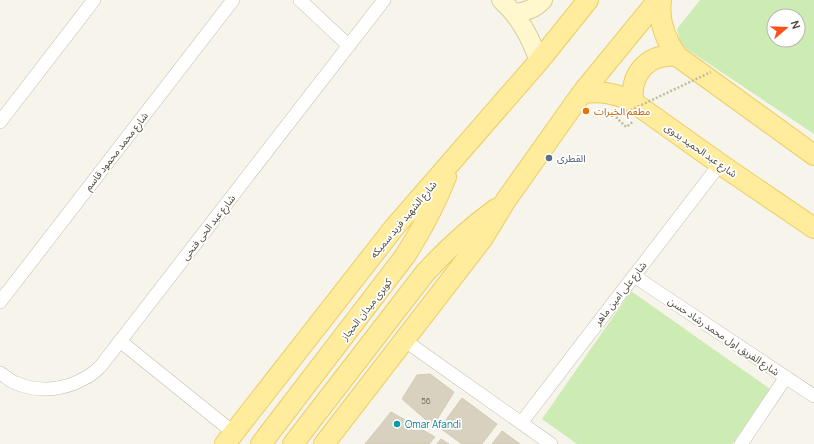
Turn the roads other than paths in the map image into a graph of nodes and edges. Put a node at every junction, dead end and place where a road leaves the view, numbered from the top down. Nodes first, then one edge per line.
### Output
1 (94, 0) edge
2 (233, 0) edge
3 (300, 0) edge
4 (384, 0) edge
5 (501, 0) edge
6 (543, 0) edge
7 (588, 0) edge
8 (660, 0) edge
9 (514, 13) junction
10 (349, 46) junction
11 (677, 56) junction
12 (539, 61) junction
13 (582, 94) junction
14 (633, 102) junction
15 (0, 122) edge
16 (814, 155) edge
17 (451, 162) junction
18 (720, 164) junction
19 (504, 203) junction
20 (814, 228) edge
21 (634, 276) junction
22 (0, 302) edge
23 (404, 340) junction
24 (120, 341) junction
25 (0, 373) edge
26 (786, 377) junction
27 (814, 396) edge
28 (521, 423) junction
29 (230, 438) edge
30 (261, 444) edge
31 (293, 444) edge
32 (324, 444) edge
33 (550, 444) edge
34 (741, 444) edge

1 - 15 street
2 - 22 street, شارع محمد محمود قاسم
3 - 10 street
4 - 10 street, شارع عبد الحى فتحى
5 - 9 main road
6 - 9 main road
7 - 12 main road, شارع الشهيد فريد سميكه
8 - 11 main road
8 - 13 main road
9 - 12 main road
10 - 24 street, شارع عبد الحى فتحى
11 - 14 main road
11 - 16 main road
12 - 17 main road, شارع الشهيد فريد سميكه
13 - 14 main road, شارع عبد الحميد بدوى
13 - 19 main road
14 - 18 main road, شارع عبد الحميد بدوى
17 - 29 main road, شارع الشهيد فريد سميكه
17 - 30 main road, كوبرى ميدان الحجاز
18 - 20 main road, شارع عبد الحميد بدوى
18 - 21 street, شارع على امين ماهر
19 - 23 main road
19 - 31 main road
21 - 26 street, شارع الفريق اول محمد رشاد حسن
21 - 28 street, شارع على امين ماهر
23 - 28 street
23 - 32 main road
24 - 25 street, شارع عبد الحى فتحى
24 - 29 street
26 - 27 street, شارع الفريق اول محمد رشاد حسن
26 - 34 street
28 - 33 street

